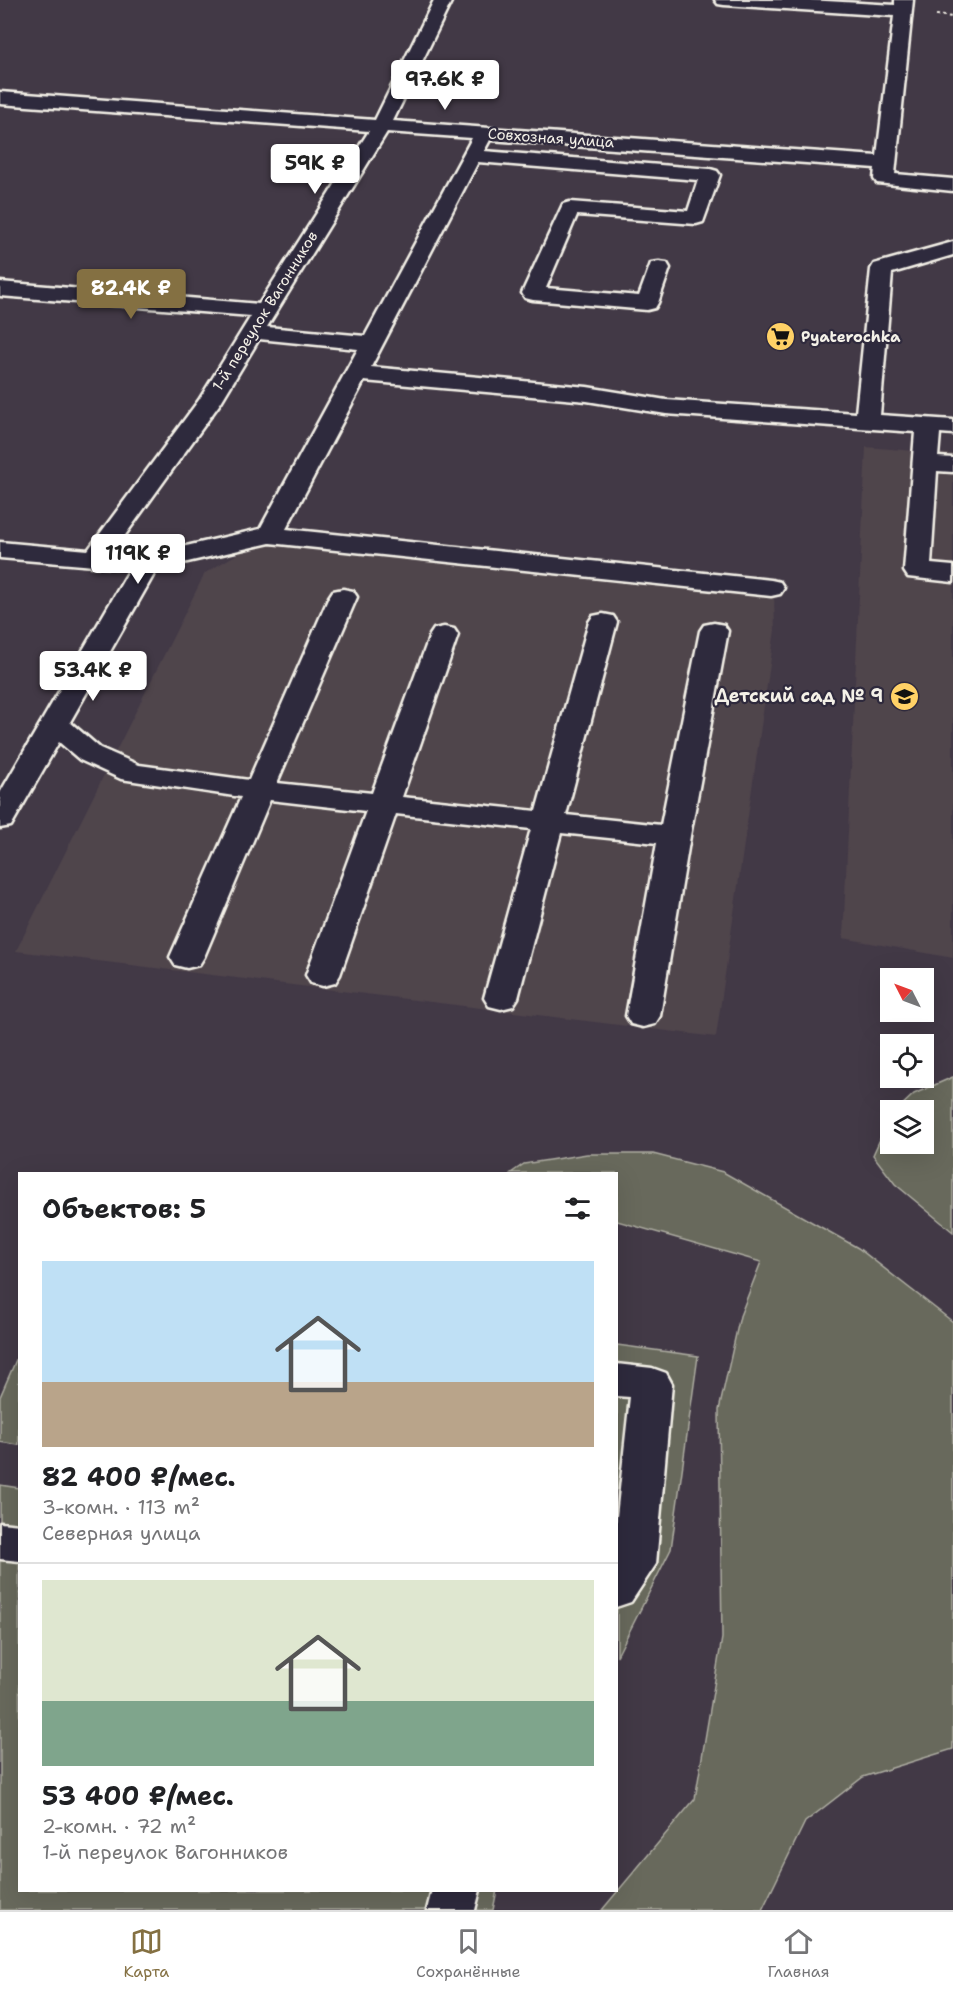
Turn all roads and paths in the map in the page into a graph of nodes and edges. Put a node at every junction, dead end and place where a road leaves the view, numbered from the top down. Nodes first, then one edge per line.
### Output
1 (443, 0) edge
2 (724, 0) edge
3 (903, 6) edge
4 (0, 98) edge
5 (382, 125) junction
6 (484, 133) junction
7 (472, 156) junction
8 (888, 163) junction
9 (953, 185) edge
10 (953, 248) edge
11 (659, 268) dead end
12 (0, 288) edge
13 (266, 311) junction
14 (252, 332) junction
15 (372, 343) junction
16 (356, 373) junction
17 (867, 421) junction
18 (928, 426) junction
19 (953, 427) edge
20 (924, 463) junction
21 (953, 465) edge
22 (270, 535) junction
23 (0, 550) edge
24 (95, 559) junction
25 (147, 563) junction
26 (953, 574) edge
27 (771, 588) dead end
28 (343, 597) dead end
29 (603, 622) dead end
30 (714, 631) dead end
31 (444, 635) dead end
32 (54, 723) junction
33 (259, 790) junction
34 (384, 802) junction
35 (0, 819) edge
36 (548, 821) junction
37 (674, 836) junction
38 (187, 957) dead end
39 (323, 975) dead end
40 (501, 998) dead end
41 (643, 1016) dead end
42 (618, 1380) edge
43 (0, 1541) edge
44 (18, 1543) edge
45 (618, 1586) edge
46 (456, 1892) edge
47 (451, 1910) edge

1 - 5 street, 1-й переулок Вагонников
2 - 3 street
3 - 8 street
4 - 5 street, Совхозная улица
5 - 6 street, Совхозная улица
5 - 13 street, 1-й переулок Вагонников
6 - 7 street
6 - 8 street, Совхозная улица
7 - 11 street
7 - 15 street
8 - 9 street
10 - 17 street
12 - 13 street
13 - 14 street, 1-й переулок Вагонников
14 - 15 street
14 - 24 street, 1-й переулок Вагонников
15 - 16 street
16 - 17 street
16 - 22 street
17 - 18 street
18 - 19 street
18 - 20 street
20 - 21 street
20 - 26 street
22 - 25 street
22 - 27 street
23 - 24 street
24 - 25 street
25 - 32 street
28 - 33 street
29 - 36 street
30 - 37 street
31 - 34 street
32 - 33 street
32 - 35 street
33 - 34 street
33 - 38 street
34 - 36 street
34 - 39 street
36 - 37 street
36 - 40 street
37 - 41 street
42 - 45 street
43 - 44 street
46 - 47 street

